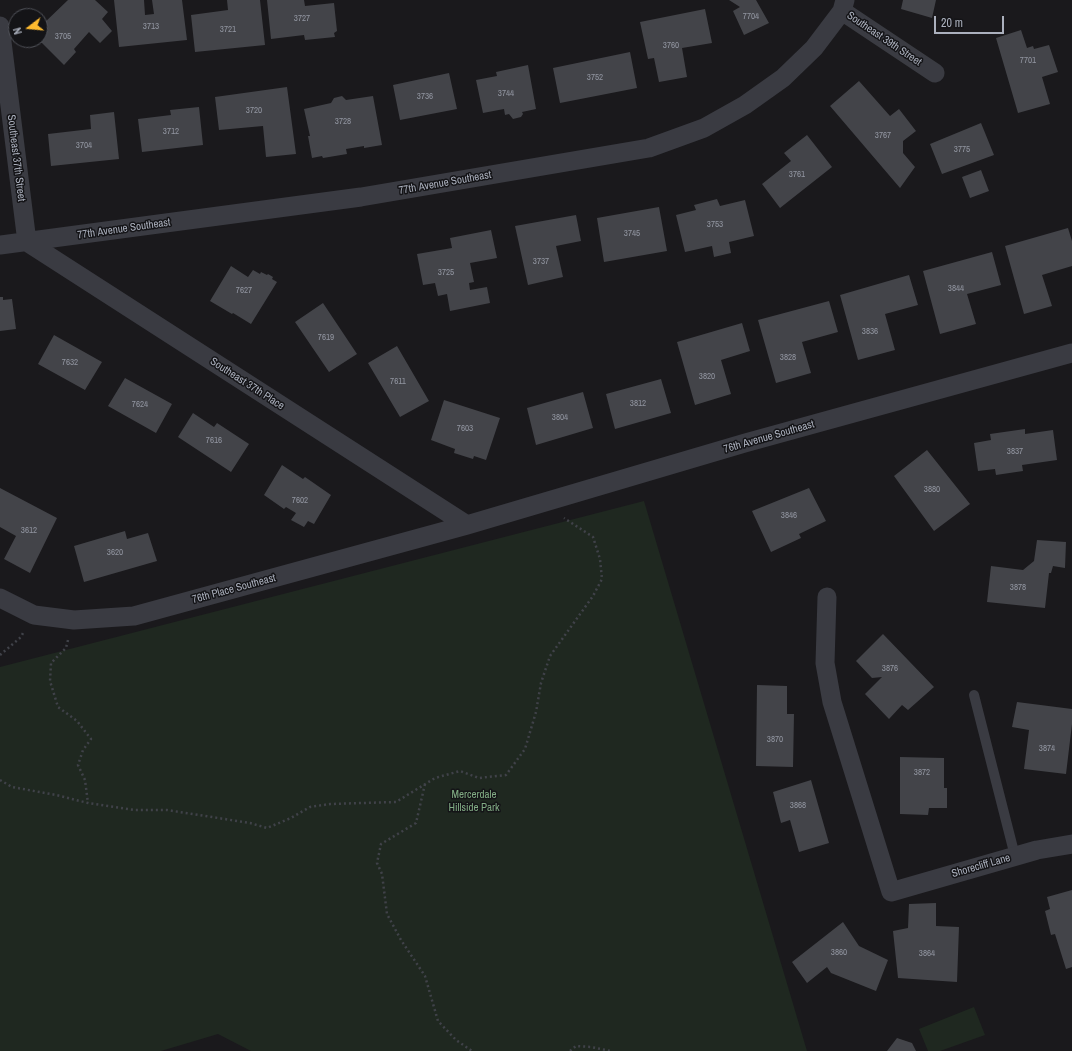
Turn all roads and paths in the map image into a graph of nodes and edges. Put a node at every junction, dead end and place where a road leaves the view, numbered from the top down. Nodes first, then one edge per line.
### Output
1 (844, 5) edge
2 (0, 26) edge
3 (935, 72) dead end
4 (27, 242) junction
5 (0, 245) edge
6 (1072, 353) edge
7 (550, 501) junction
8 (467, 525) junction
9 (827, 597) dead end
10 (0, 598) edge
11 (34, 615) junction
12 (69, 635) dead end
13 (0, 654) edge
14 (974, 695) dead end
15 (0, 780) edge
16 (425, 783) junction
17 (88, 802) junction
18 (1072, 844) edge
19 (1015, 856) junction
20 (472, 1051) edge
21 (570, 1051) edge
22 (611, 1051) edge

1 - 3 street, Southeast 39th Street
1 - 4 street, 77th Avenue Southeast
2 - 4 street, Southeast 37th Street
4 - 5 street, 77th Avenue Southeast
4 - 8 street, Southeast 37th Place
6 - 7 street, 76th Avenue Southeast
7 - 8 street, 76th Avenue Southeast
7 - 16 path
8 - 11 street, 76th Place Southeast
9 - 19 street, Shorecliff Lane
10 - 11 street, 76th Place Southeast
11 - 13 path
12 - 17 path
14 - 19 lane
15 - 17 path
16 - 17 path
16 - 20 path
18 - 19 street, Shorecliff Lane
21 - 22 path

